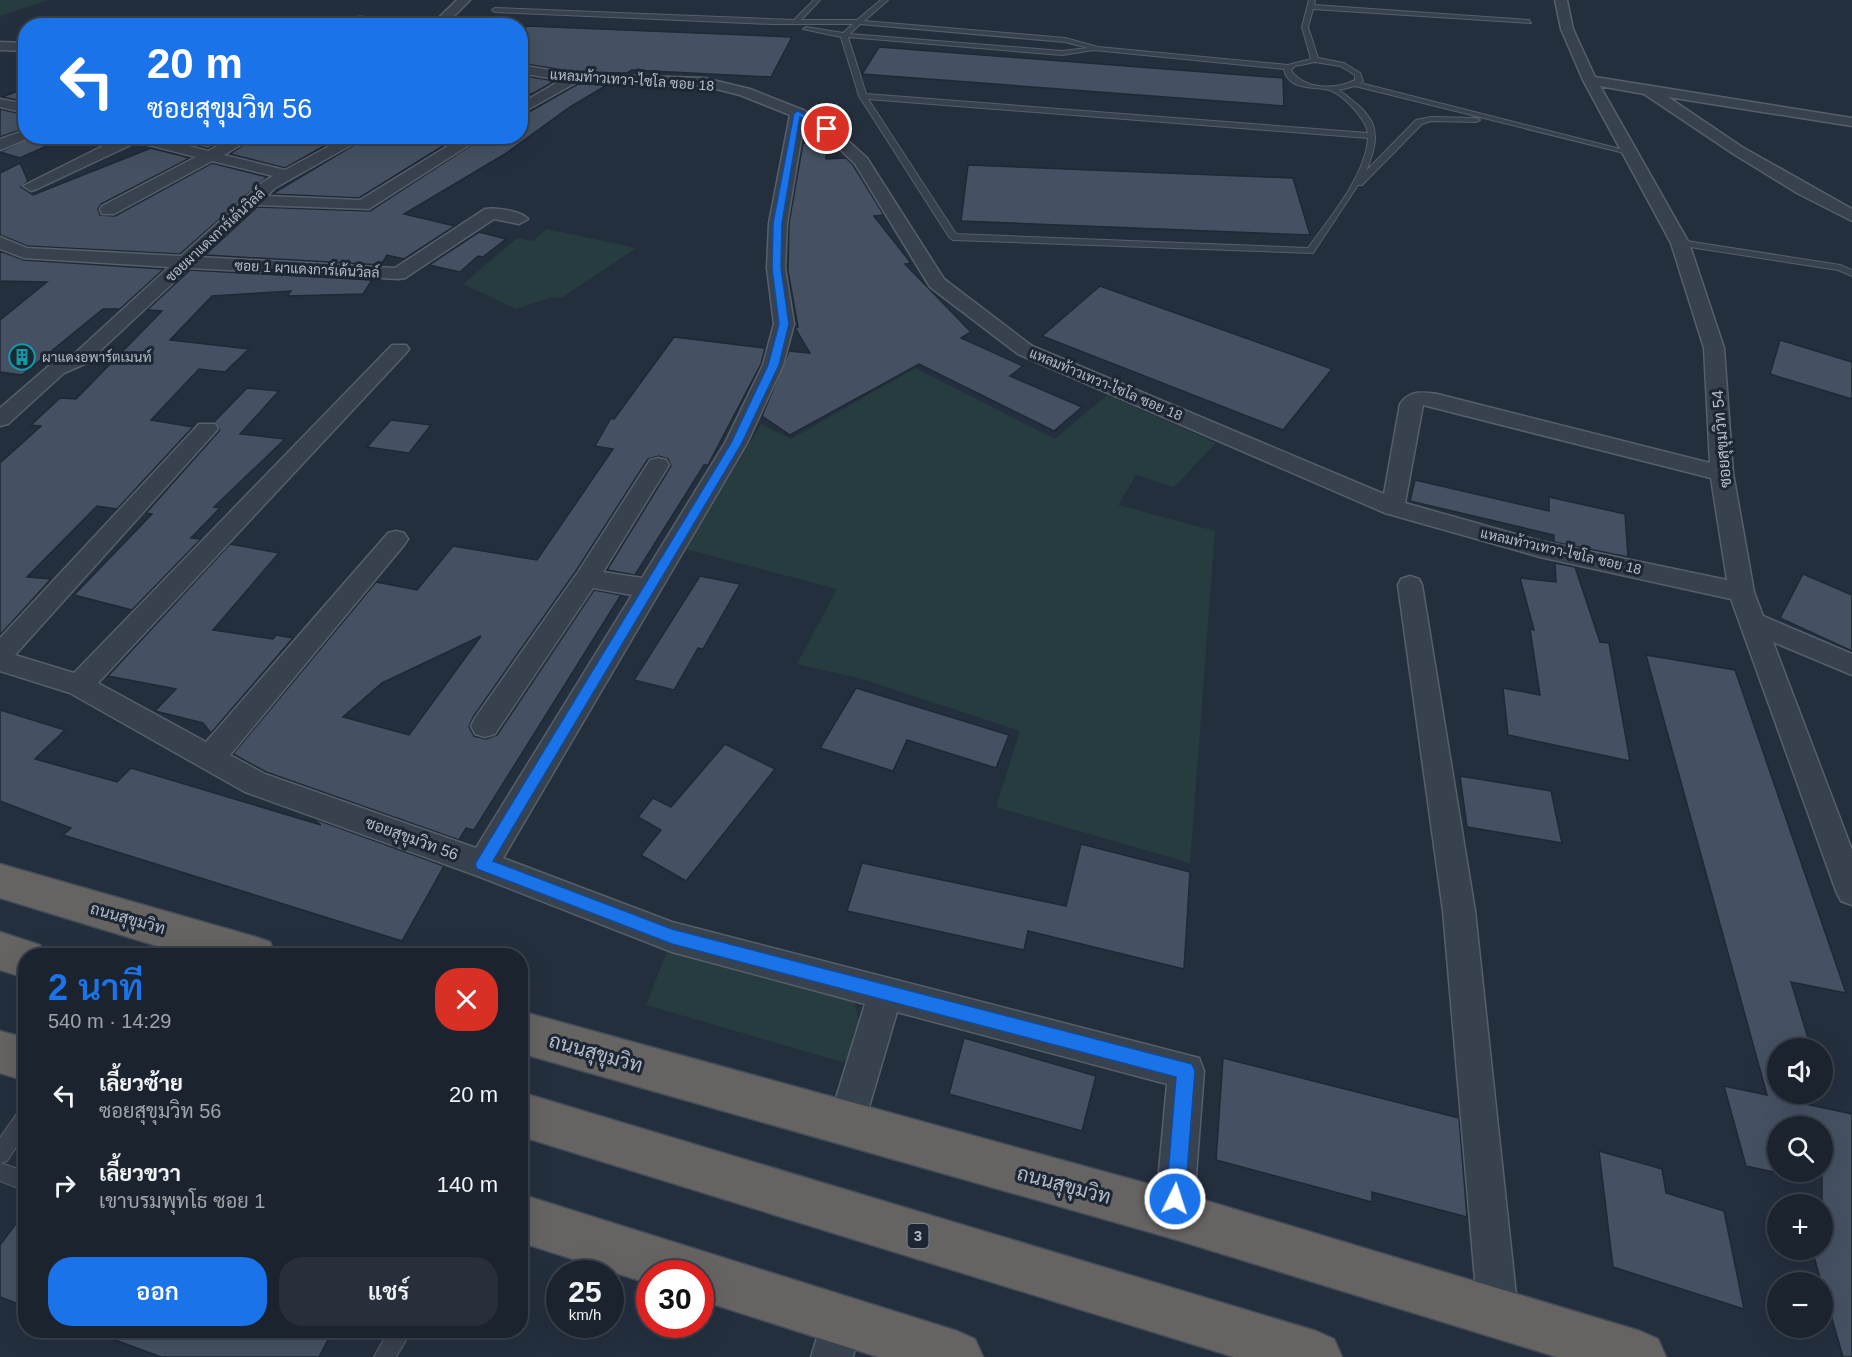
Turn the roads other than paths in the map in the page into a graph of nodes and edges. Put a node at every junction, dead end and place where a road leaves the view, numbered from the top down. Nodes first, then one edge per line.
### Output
1 (464, 0) edge
2 (817, 0) edge
3 (885, 0) edge
4 (1561, 0) edge
5 (1311, 3) edge
6 (495, 10) dead end
7 (445, 18) edge
8 (772, 22) junction
9 (796, 22) junction
10 (856, 22) junction
11 (1529, 22) dead end
12 (844, 35) junction
13 (0, 46) edge
14 (18, 47) edge
15 (1098, 49) junction
16 (1315, 60) junction
17 (1289, 67) junction
18 (528, 70) edge
19 (574, 78) junction
20 (1590, 80) junction
21 (1355, 84) junction
22 (1332, 88) junction
23 (1648, 90) junction
24 (863, 96) junction
25 (0, 103) edge
26 (528, 105) edge
27 (18, 107) edge
28 (798, 113) junction
29 (1503, 120) junction
30 (1852, 122) edge
31 (1373, 136) junction
32 (18, 137) edge
33 (118, 144) edge
34 (159, 144) edge
35 (233, 144) edge
36 (345, 144) edge
37 (463, 144) edge
38 (0, 145) edge
39 (1628, 152) junction
40 (208, 157) junction
41 (287, 176) junction
42 (1357, 184) junction
43 (31, 186) dead end
44 (252, 200) junction
45 (108, 210) dead end
46 (1852, 216) edge
47 (519, 219) dead end
48 (0, 242) edge
49 (1680, 243) junction
50 (184, 263) junction
51 (1852, 273) edge
52 (399, 349) dead end
53 (80, 358) junction
54 (0, 419) edge
55 (207, 429) dead end
56 (0, 437) edge
57 (658, 465) dead end
58 (1722, 473) junction
59 (1393, 507) junction
60 (396, 538) dead end
61 (587, 578) junction
62 (1410, 585) dead end
63 (651, 589) junction
64 (1741, 592) junction
65 (1752, 622) junction
66 (0, 655) edge
67 (0, 661) edge
68 (1852, 665) edge
69 (79, 684) junction
70 (485, 726) dead end
71 (209, 759) junction
72 (483, 864) junction
73 (0, 881) edge
74 (1852, 891) edge
75 (229, 948) edge
76 (0, 951) edge
77 (18, 957) edge
78 (886, 992) junction
79 (528, 1034) edge
80 (0, 1052) edge
81 (18, 1058) edge
82 (528, 1116) edge
83 (846, 1124) junction
84 (18, 1127) edge
85 (0, 1154) edge
86 (0, 1172) edge
87 (18, 1179) edge
88 (1174, 1215) junction
89 (528, 1221) edge
90 (651, 1260) edge
91 (714, 1282) edge
92 (1498, 1314) junction
93 (397, 1338) edge
94 (836, 1339) edge
95 (384, 1357) edge
96 (957, 1357) edge
97 (1316, 1357) edge
98 (1640, 1357) edge

1 - 7 street
2 - 9 lane
3 - 10 lane
4 - 20 street, ซอยสุขุมวิท 54
5 - 11 lane
5 - 16 lane
6 - 8 lane
8 - 9 lane
8 - 12 lane
9 - 10 lane
10 - 12 lane
10 - 15 lane
12 - 15 lane
12 - 24 lane
13 - 14 street
15 - 17 lane
16 - 17 lane
16 - 21 lane
17 - 22 lane
18 - 19 street, แหลมท้าวเทวา-ไซโล ซอย 18
19 - 26 street
19 - 28 street, แหลมท้าวเทวา-ไซโล ซอย 18
20 - 23 street
20 - 39 street, ซอยสุขุมวิท 54
21 - 22 lane
21 - 29 lane
22 - 31 lane
23 - 30 street
23 - 46 street
24 - 31 lane
24 - 42 lane
25 - 27 street
28 - 59 street, แหลมท้าวเทวา-ไซโล ซอย 18
28 - 63 street
29 - 39 lane
29 - 42 lane
31 - 42 lane
32 - 38 street
33 - 43 street
34 - 40 street, ซอยผาแดงการ์เด้นวิลล์
35 - 40 street
36 - 41 street
37 - 44 street
39 - 49 street, ซอยสุขุมวิท 54
40 - 41 street, ซอยผาแดงการ์เด้นวิลล์
40 - 45 street
41 - 44 street, ซอยผาแดงการ์เด้นวิลล์
44 - 50 street, ซอยผาแดงการ์เด้นวิลล์
47 - 50 street, ซอย 1 ผาแดงการ์เด้นวิลล์
48 - 50 street, ซอย 1 ผาแดงการ์เด้นวิลล์
49 - 51 lane
49 - 58 street, ซอยสุขุมวิท 54
50 - 53 street, ซอยผาแดงการ์เด้นวิลล์
52 - 69 street
53 - 54 street, ซอยผาแดงการ์เด้นวิลล์
53 - 56 street, ซอยผาแดงการ์เด้นวิลล์
55 - 66 street
57 - 61 street
58 - 59 street
58 - 64 street, ซอยสุขุมวิท 54
59 - 64 street, แหลมท้าวเทวา-ไซโล ซอย 18
60 - 71 street
61 - 63 street
61 - 70 street
62 - 92 street
63 - 72 street
64 - 65 street, ซอยสุขุมวิท 54
65 - 68 street
65 - 74 street, ซอยสุขุมวิท 54
67 - 69 street, ซอยสุขุมวิท 56
69 - 71 street, ซอยสุขุมวิท 56
71 - 72 street, ซอยสุขุมวิท 56
72 - 78 street, ซอยสุขุมวิท 56
73 - 75 highway, ถนนสุขุมวิท
76 - 77 highway
78 - 83 street
78 - 88 street, ซอยสุขุมวิท 56
79 - 83 highway, ถนนสุขุมวิท
80 - 81 highway
82 - 97 highway, 3
83 - 88 highway, ถนนสุขุมวิท
84 - 85 lane
86 - 87 lane
88 - 92 highway, ถนนสุขุมวิท
89 - 90 highway
91 - 94 highway
92 - 98 highway, ถนนสุขุมวิท
93 - 95 lane
94 - 96 highway

